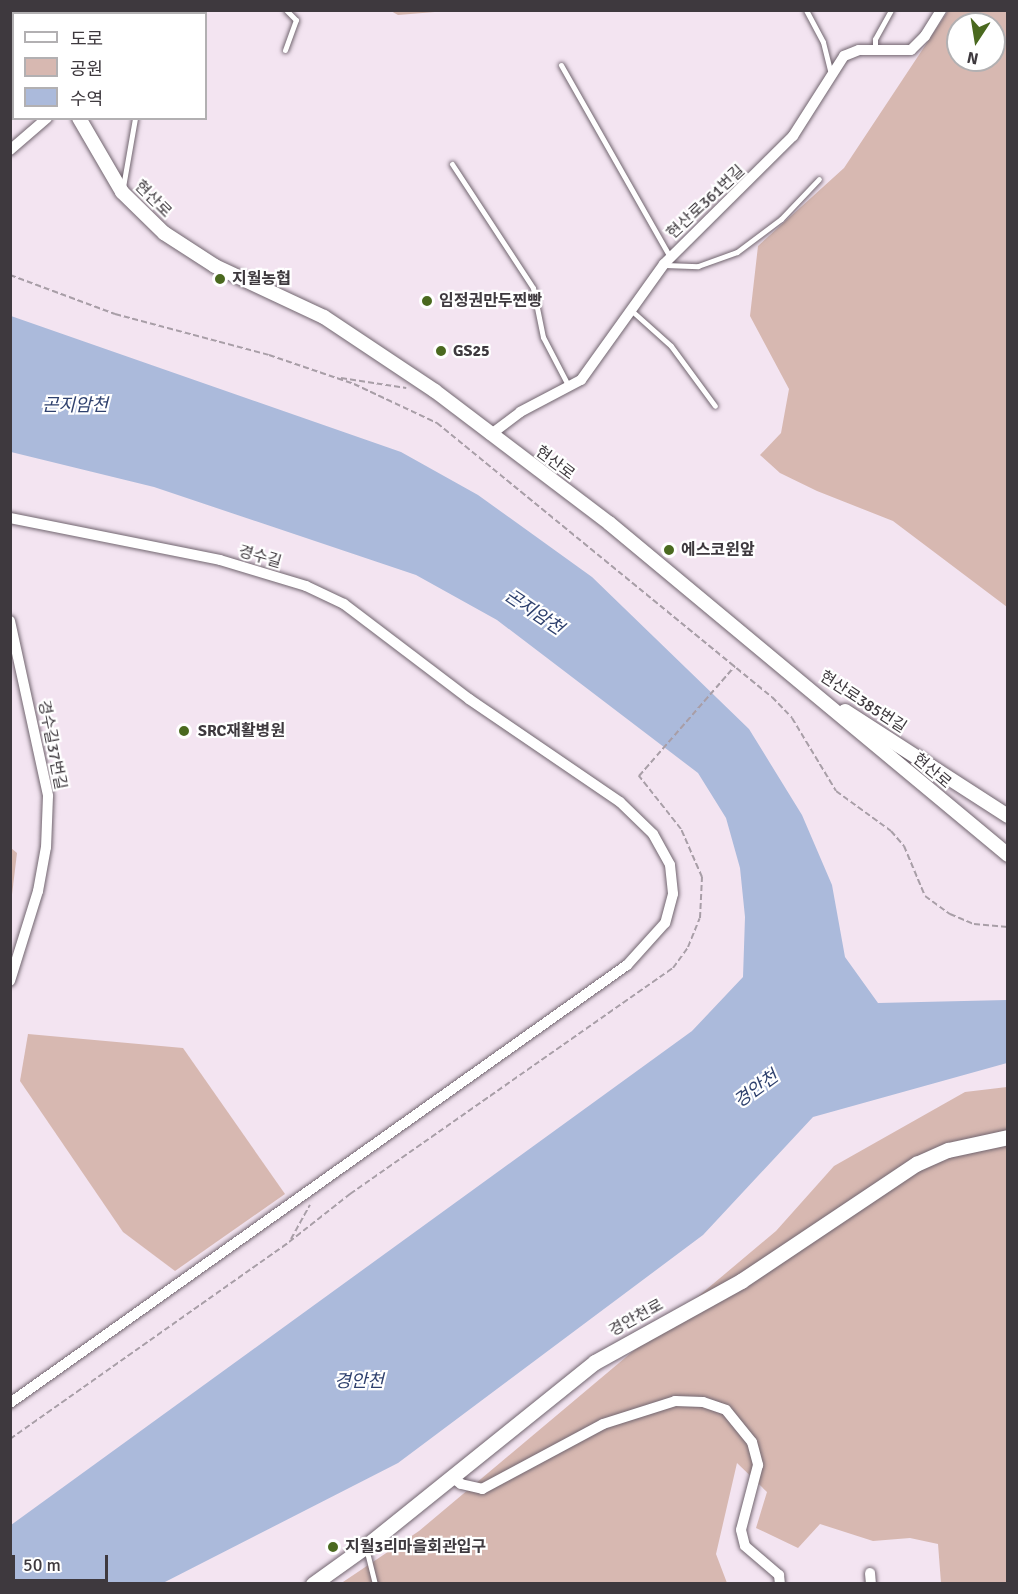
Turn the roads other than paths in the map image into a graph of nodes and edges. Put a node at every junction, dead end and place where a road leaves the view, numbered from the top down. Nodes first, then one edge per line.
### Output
1 (286, 10) edge
2 (806, 10) edge
3 (891, 10) edge
4 (941, 10) edge
5 (285, 50) dead end
6 (874, 52) junction
7 (561, 65) dead end
8 (831, 75) junction
9 (45, 120) edge
10 (80, 120) edge
11 (135, 120) edge
12 (10, 150) edge
13 (452, 164) dead end
14 (819, 180) dead end
15 (122, 192) junction
16 (667, 261) junction
17 (632, 311) junction
18 (569, 389) junction
19 (715, 406) dead end
20 (490, 435) junction
21 (10, 518) edge
22 (10, 621) edge
23 (791, 675) junction
24 (1008, 816) edge
25 (1008, 855) edge
26 (10, 981) edge
27 (1008, 1137) edge
28 (10, 1402) edge
29 (452, 1477) junction
30 (366, 1546) junction
31 (313, 1584) edge
32 (375, 1584) edge
33 (780, 1584) edge

1 - 5 lane
2 - 8 lane
3 - 6 lane
4 - 6 street, 현산로361번길
6 - 8 street, 현산로361번길
7 - 16 lane
8 - 16 street, 현산로361번길
9 - 12 street
10 - 15 street, 현산로
11 - 15 lane
13 - 18 lane
14 - 16 lane
15 - 20 street, 현산로
16 - 17 street, 현산로361번길
17 - 18 street, 현산로361번길
17 - 19 lane
18 - 20 street, 현산로361번길
20 - 23 street, 현산로
21 - 28 street, 경수길
22 - 26 street, 경수길37번길
23 - 24 street, 현산로385번길
23 - 25 street, 현산로
27 - 29 main road, 경안천로
29 - 30 main road, 경안천로
29 - 33 street
30 - 31 main road, 경안천로
30 - 32 lane

